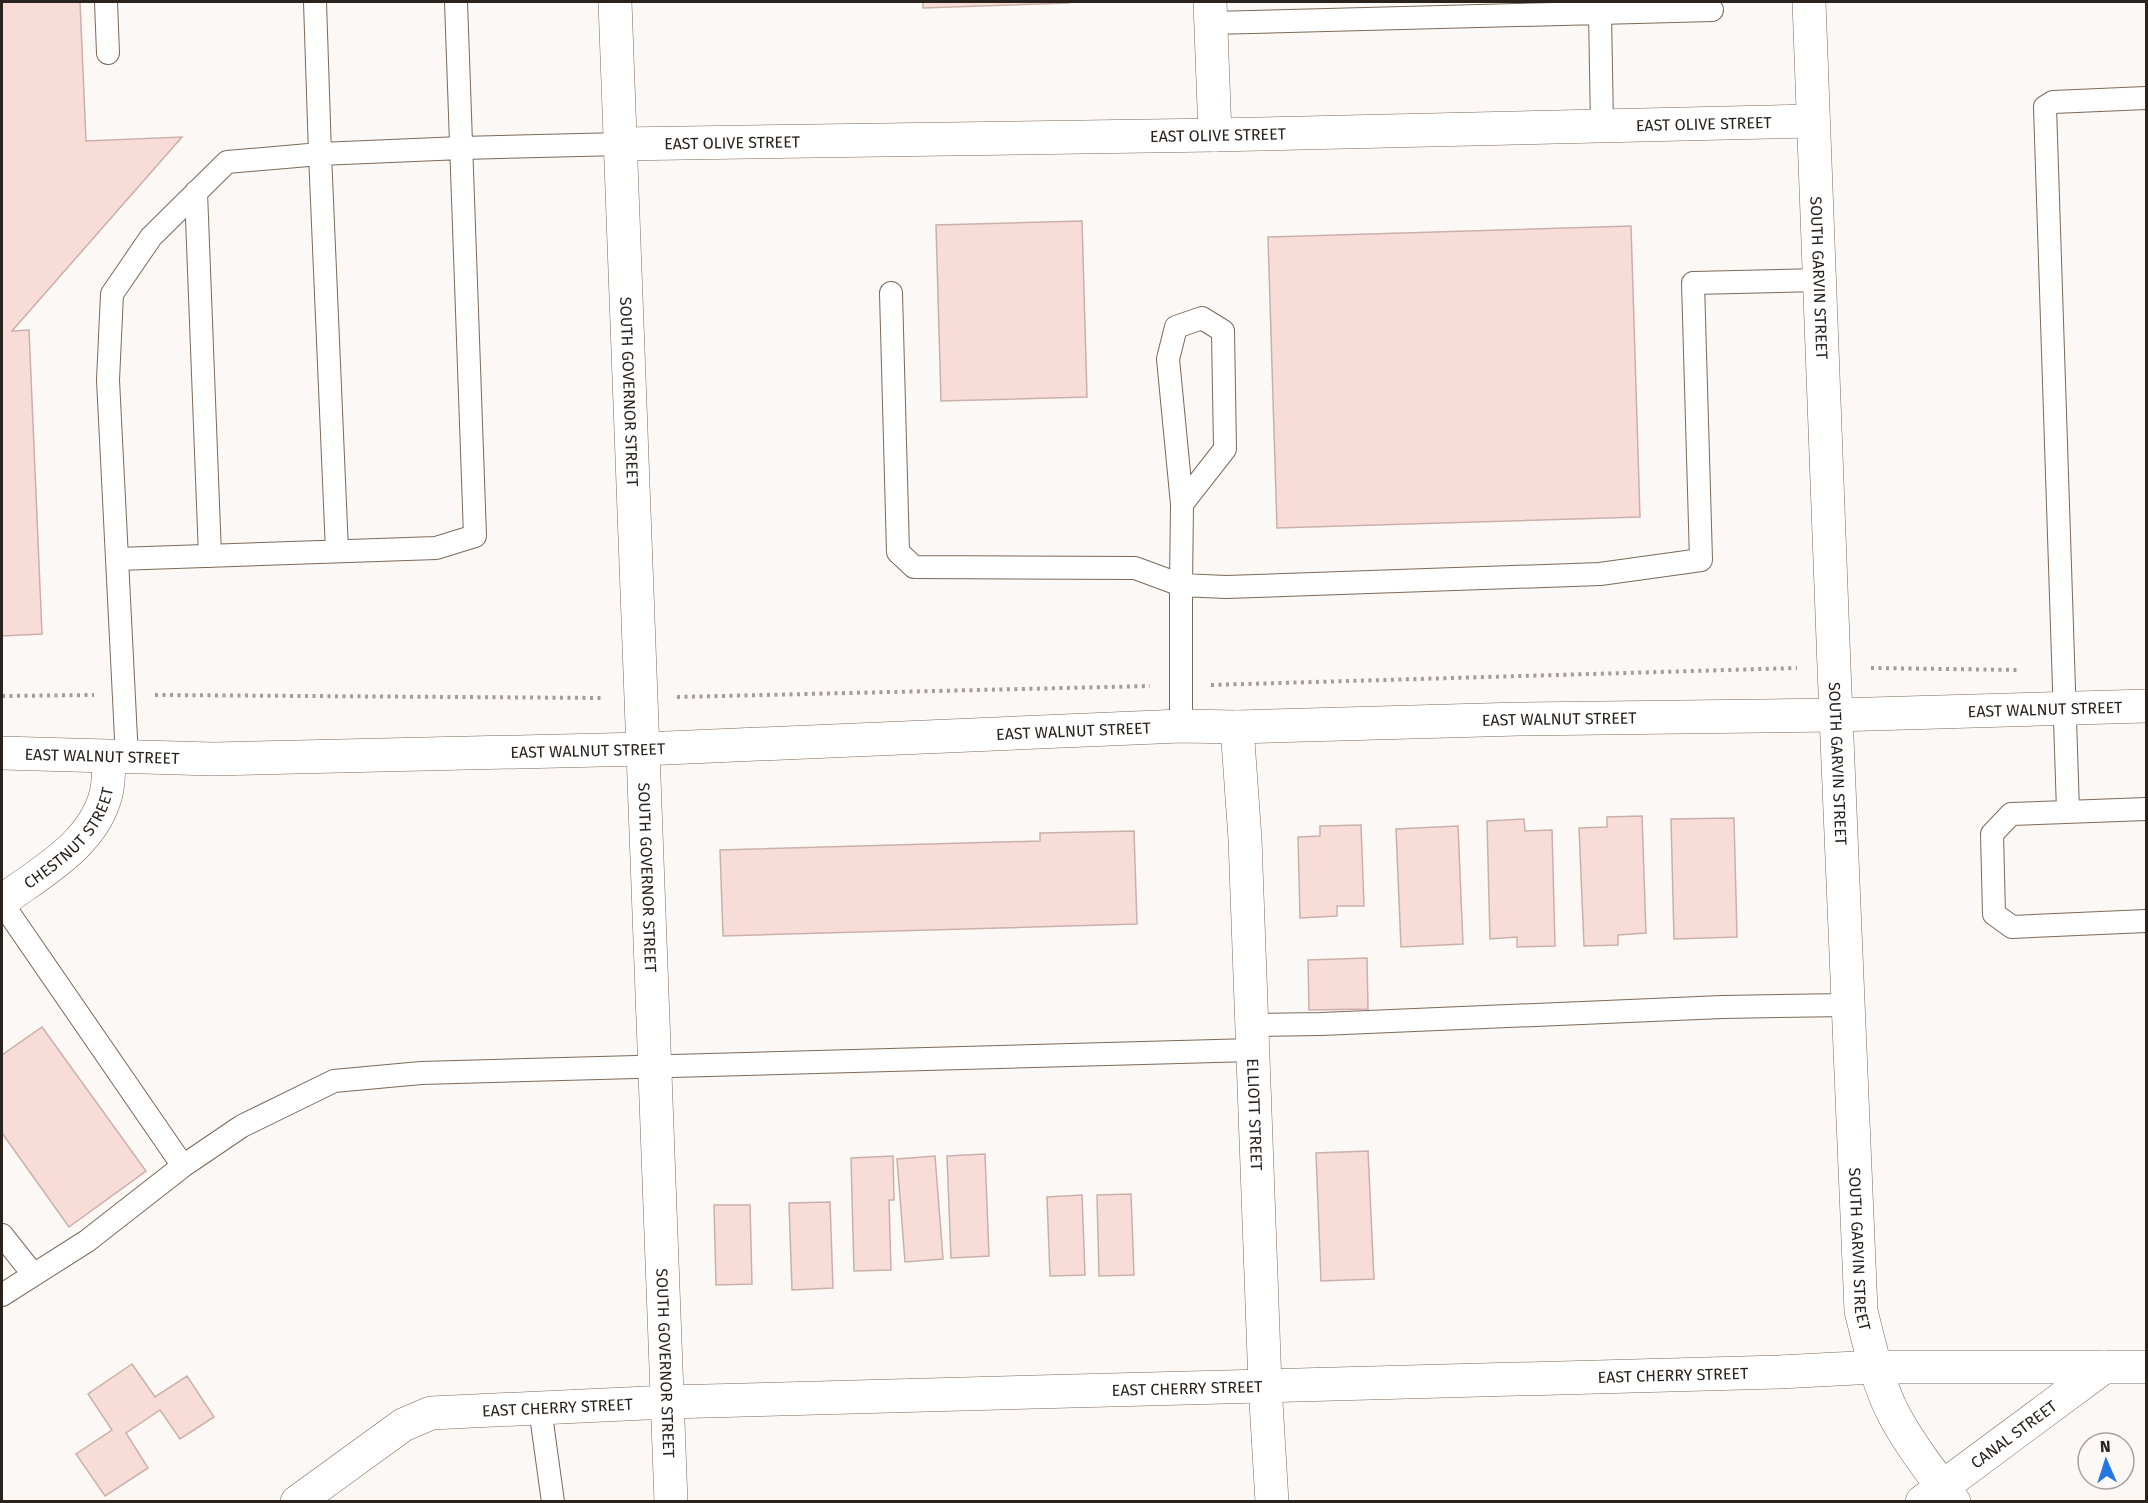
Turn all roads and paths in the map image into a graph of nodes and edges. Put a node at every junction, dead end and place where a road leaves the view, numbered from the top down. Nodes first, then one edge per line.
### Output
1 (106, 2) edge
2 (315, 2) edge
3 (456, 2) edge
4 (615, 2) edge
5 (1809, 2) edge
6 (1712, 10) dead end
7 (1211, 12) edge
8 (1600, 12) junction
9 (108, 53) dead end
10 (2146, 98) edge
11 (1813, 121) junction
12 (1602, 126) junction
13 (1215, 135) junction
14 (621, 144) junction
15 (461, 147) junction
16 (320, 154) junction
17 (196, 192) junction
18 (1819, 280) junction
19 (891, 293) dead end
20 (1182, 504) junction
21 (337, 551) junction
22 (210, 556) junction
23 (117, 559) junction
24 (1181, 585) junction
25 (1834, 667) junction
26 (2064, 670) junction
27 (1181, 685) junction
28 (124, 695) junction
29 (2, 696) edge
30 (641, 698) junction
31 (2146, 706) edge
32 (2066, 708) junction
33 (1836, 714) junction
34 (1181, 726) junction
35 (1237, 727) junction
36 (643, 749) junction
37 (2, 753) edge
38 (118, 758) junction
39 (2146, 809) edge
40 (2068, 811) junction
41 (2, 902) edge
42 (2146, 921) edge
43 (1848, 1005) junction
44 (1252, 1038) junction
45 (655, 1068) junction
46 (183, 1166) junction
47 (2, 1235) edge
48 (33, 1274) junction
49 (2, 1295) edge
50 (1875, 1367) junction
51 (2104, 1367) junction
52 (2146, 1367) edge
53 (1264, 1385) junction
54 (668, 1402) junction
55 (540, 1408) junction
56 (1940, 1497) edge
57 (297, 1502) edge
58 (553, 1502) edge
59 (671, 1502) edge
60 (1272, 1502) edge

1 - 9 lane
2 - 16 lane
3 - 15 lane
4 - 14 street, SOUTH GOVERNOR STREET
5 - 11 street, SOUTH GARVIN STREET
6 - 8 lane
7 - 8 lane
7 - 13 street
8 - 12 lane
10 - 26 lane
11 - 12 street, EAST OLIVE STREET
11 - 18 street, SOUTH GARVIN STREET
12 - 13 street, EAST OLIVE STREET
13 - 14 street, EAST OLIVE STREET
14 - 15 lane
14 - 30 street, SOUTH GOVERNOR STREET
15 - 16 lane
15 - 21 lane
16 - 17 lane
16 - 21 lane
17 - 22 lane
17 - 23 lane
18 - 24 lane
18 - 25 street, SOUTH GARVIN STREET
19 - 24 lane
20 - 20 lane
20 - 24 lane
21 - 22 lane
22 - 23 lane
23 - 28 lane
24 - 27 lane
25 - 26 path
25 - 27 path
25 - 33 street, SOUTH GARVIN STREET
26 - 32 lane
27 - 30 path
27 - 34 lane
28 - 29 path
28 - 30 path
28 - 38 lane
30 - 36 street, SOUTH GOVERNOR STREET
31 - 32 street, EAST WALNUT STREET
32 - 33 street, EAST WALNUT STREET
32 - 40 lane
33 - 35 street, EAST WALNUT STREET
33 - 43 street, SOUTH GARVIN STREET
34 - 35 street, EAST WALNUT STREET
34 - 36 street, EAST WALNUT STREET
35 - 44 street, ELLIOTT STREET
36 - 38 street, EAST WALNUT STREET
36 - 45 street, SOUTH GOVERNOR STREET
37 - 38 street, EAST WALNUT STREET
38 - 41 street, CHESTNUT STREET
39 - 40 lane
40 - 42 lane
41 - 46 lane
43 - 44 lane
43 - 50 street, SOUTH GARVIN STREET
44 - 45 lane
44 - 53 street, ELLIOTT STREET
45 - 46 lane
45 - 54 street, SOUTH GOVERNOR STREET
46 - 48 lane
47 - 48 lane
48 - 49 lane
50 - 51 street, EAST CHERRY STREET
50 - 53 street, EAST CHERRY STREET
50 - 56 street, SOUTH GARVIN STREET
51 - 52 street
51 - 56 street, CANAL STREET
53 - 54 street, EAST CHERRY STREET
53 - 60 street, ELLIOTT STREET
54 - 55 street, EAST CHERRY STREET
54 - 59 street, SOUTH GOVERNOR STREET
55 - 57 street, EAST CHERRY STREET
55 - 58 lane

